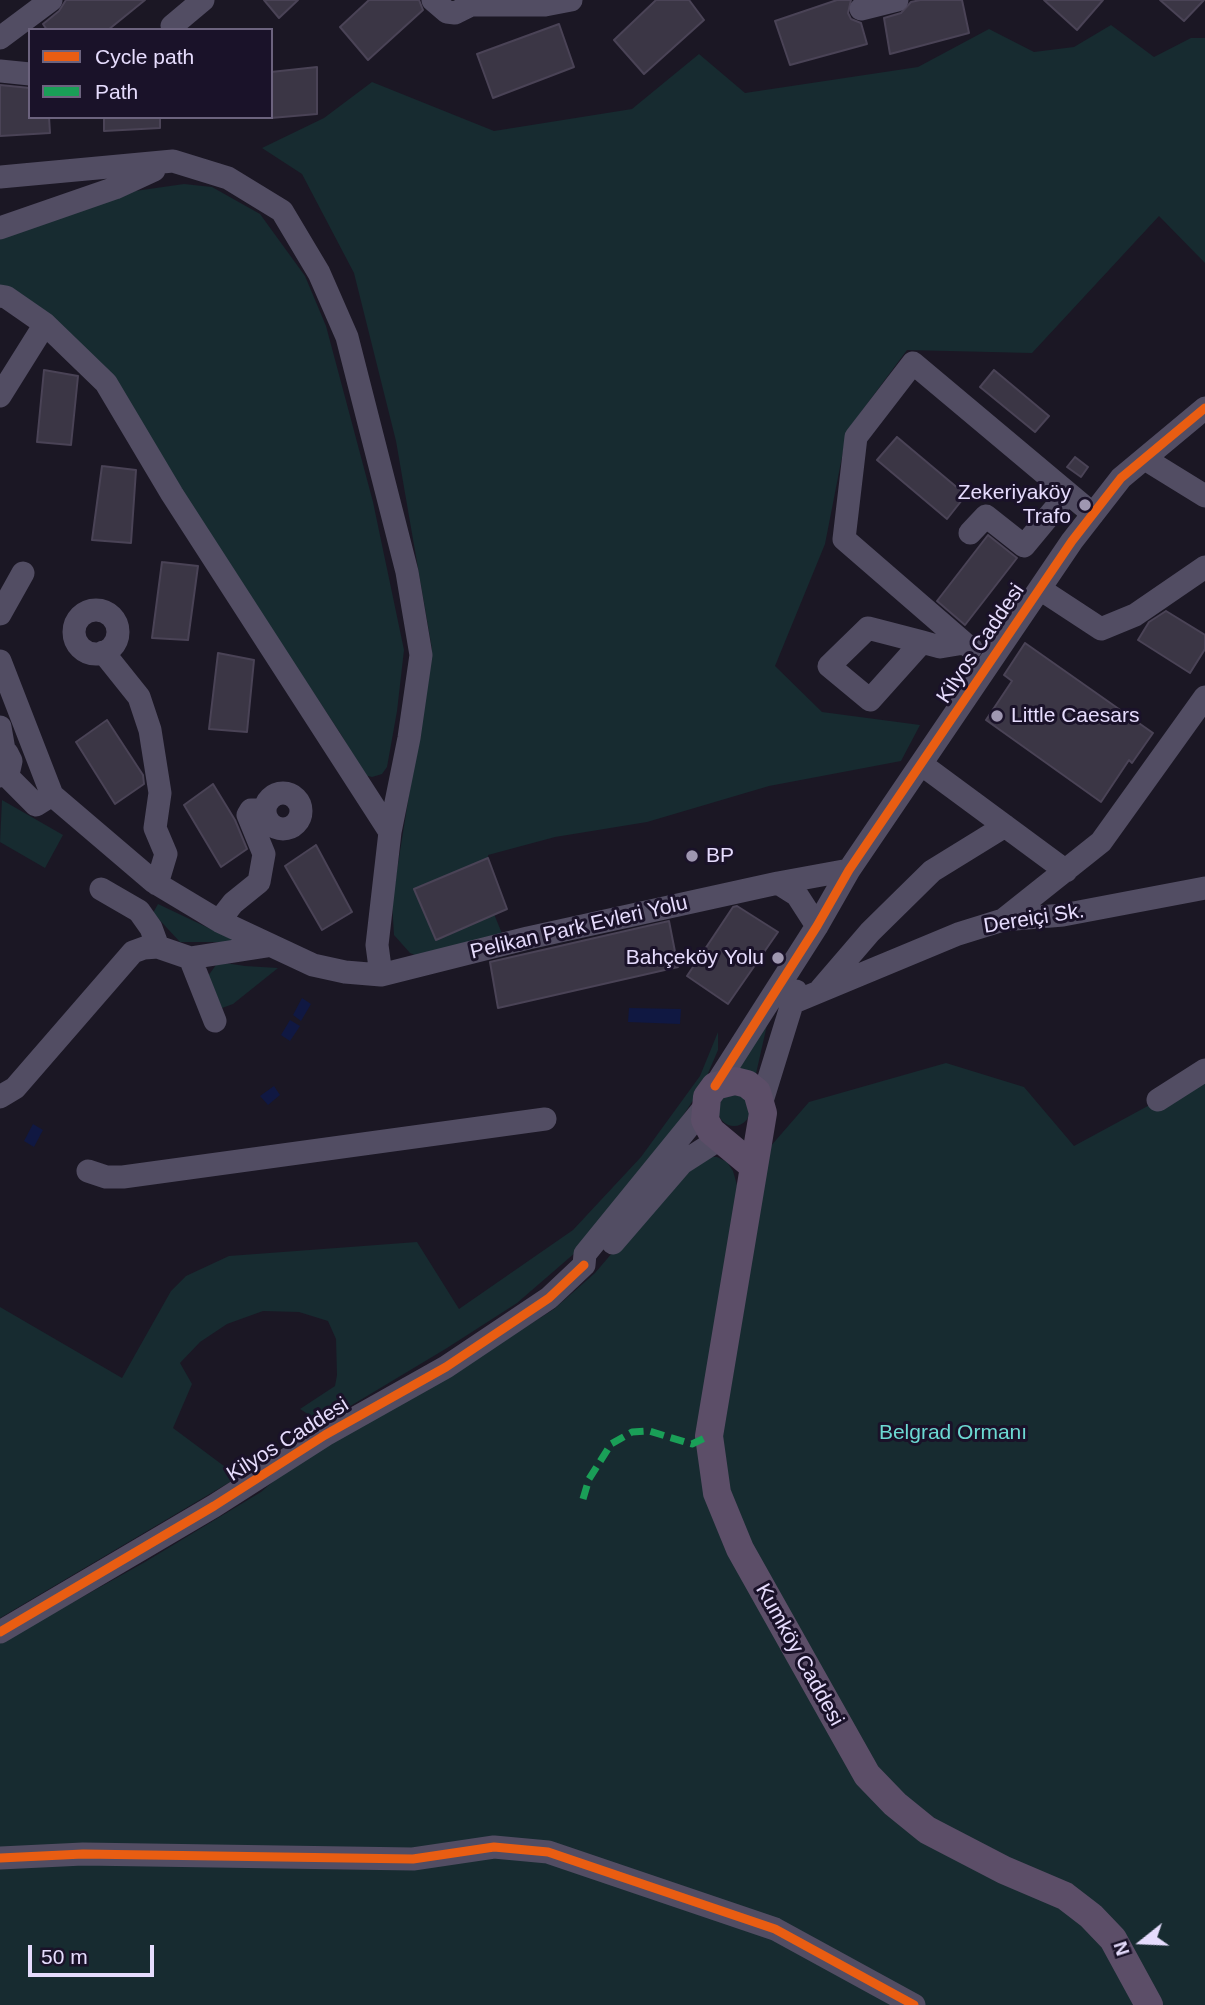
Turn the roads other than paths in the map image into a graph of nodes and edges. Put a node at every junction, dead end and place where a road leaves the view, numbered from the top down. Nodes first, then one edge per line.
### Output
1 (51, 0) edge
2 (203, 0) edge
3 (433, 0) edge
4 (571, 0) edge
5 (897, 0) edge
6 (468, 3) edge
7 (861, 9) dead end
8 (172, 26) dead end
9 (0, 38) edge
10 (0, 71) edge
11 (28, 74) edge
12 (173, 161) junction
13 (0, 177) edge
14 (0, 228) edge
15 (0, 296) edge
16 (46, 324) junction
17 (0, 396) edge
18 (1205, 408) edge
19 (1144, 459) junction
20 (1068, 493) junction
21 (1205, 496) edge
22 (1093, 514) junction
23 (970, 533) dead end
24 (1205, 567) edge
25 (23, 573) dead end
26 (1040, 589) junction
27 (0, 614) edge
28 (922, 642) dead end
29 (964, 643) junction
30 (103, 652) dead end
31 (0, 661) edge
32 (990, 662) junction
33 (1205, 697) edge
34 (0, 727) edge
35 (2, 750) edge
36 (921, 764) junction
37 (3, 775) edge
38 (52, 795) junction
39 (265, 810) dead end
40 (1005, 826) junction
41 (390, 832) junction
42 (849, 870) junction
43 (1066, 871) junction
44 (778, 883) junction
45 (157, 884) junction
46 (1205, 888) edge
47 (100, 889) dead end
48 (1003, 920) junction
49 (219, 921) junction
50 (817, 926) junction
51 (267, 946) junction
52 (158, 947) junction
53 (190, 958) junction
54 (381, 975) junction
55 (819, 992) junction
56 (792, 1003) junction
57 (215, 1021) dead end
58 (1205, 1070) edge
59 (0, 1097) edge
60 (709, 1097) junction
61 (1158, 1100) dead end
62 (761, 1113) junction
63 (545, 1119) dead end
64 (724, 1139) junction
65 (753, 1166) junction
66 (88, 1171) dead end
67 (584, 1265) junction
68 (0, 1632) edge
69 (0, 1858) edge
70 (914, 2005) edge
71 (1149, 2005) edge

1 - 9 street
2 - 8 street
3 - 6 street
4 - 6 street
5 - 7 street
10 - 11 street
12 - 13 street
12 - 14 street
12 - 41 street
15 - 16 street
16 - 17 street
16 - 41 street
18 - 19 street, Kilyos Caddesi
19 - 21 street
19 - 22 street, Kilyos Caddesi
20 - 22 street
20 - 23 street
20 - 29 street
22 - 26 street, Kilyos Caddesi
24 - 26 street
25 - 27 street
26 - 32 street, Kilyos Caddesi
28 - 29 street
29 - 32 street
30 - 45 street
31 - 38 street
32 - 36 street, Kilyos Caddesi
33 - 43 street
34 - 35 street
35 - 37 street
36 - 40 street
36 - 42 street, Kilyos Caddesi
37 - 38 street
38 - 45 street, Pelikan Park Evleri Yolu
39 - 49 street
40 - 43 street
40 - 55 street
41 - 54 street
42 - 44 street, Pelikan Park Evleri Yolu
42 - 50 street, Kilyos Caddesi
43 - 48 street
44 - 50 street
44 - 54 street, Pelikan Park Evleri Yolu
45 - 49 street, Pelikan Park Evleri Yolu
46 - 48 street, Dereiçi Sk.
47 - 52 street
48 - 55 street, Dereiçi Sk.
49 - 51 street, Pelikan Park Evleri Yolu
50 - 56 street
50 - 60 street
51 - 53 street
51 - 54 street, Pelikan Park Evleri Yolu
52 - 53 street
52 - 59 street
53 - 57 street
55 - 56 street, Dereiçi Sk.
56 - 62 street
58 - 61 street
60 - 62 main road
60 - 64 main road
60 - 67 street
62 - 64 main road
62 - 65 main road, Kumköy Caddesi
63 - 66 street
64 - 65 main road
64 - 67 street
65 - 71 main road, Kumköy Caddesi
67 - 68 street, Kilyos Caddesi
69 - 70 street

